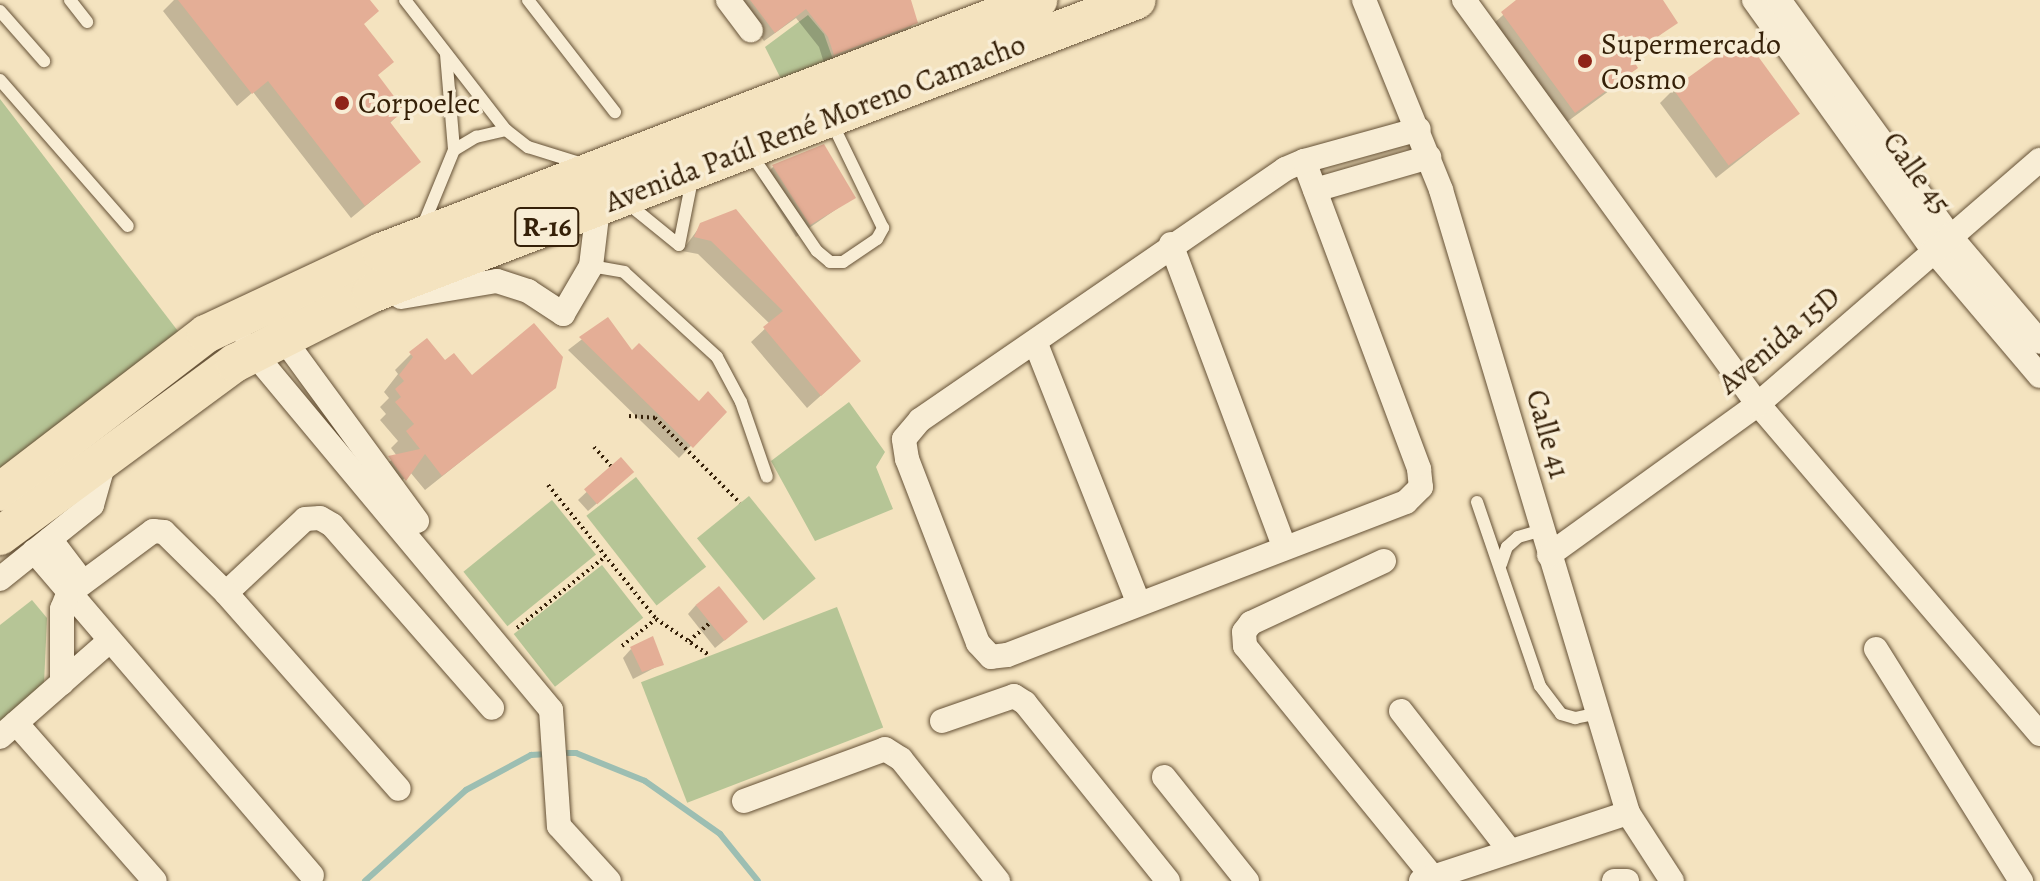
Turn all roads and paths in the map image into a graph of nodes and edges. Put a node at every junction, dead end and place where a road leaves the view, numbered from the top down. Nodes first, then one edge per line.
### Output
1 (70, 0) edge
2 (405, 0) edge
3 (528, 0) edge
4 (728, 0) edge
5 (1038, 0) edge
6 (1137, 0) edge
7 (1364, 0) edge
8 (1464, 0) edge
9 (1754, 0) edge
10 (1779, 0) edge
11 (0, 11) edge
12 (87, 22) dead end
13 (983, 24) edge
14 (751, 30) dead end
15 (446, 51) junction
16 (44, 61) dead end
17 (0, 80) edge
18 (615, 112) dead end
19 (829, 116) junction
20 (1419, 129) junction
21 (506, 130) junction
22 (746, 147) junction
23 (454, 150) junction
24 (1429, 157) junction
25 (2040, 160) edge
26 (1304, 161) junction
27 (693, 169) junction
28 (1315, 190) junction
29 (605, 191) junction
30 (128, 226) dead end
31 (418, 238) junction
32 (1941, 242) junction
33 (1171, 244) junction
34 (591, 266) junction
35 (340, 310) junction
36 (230, 323) junction
37 (2040, 342) edge
38 (1036, 344) junction
39 (268, 346) junction
40 (2040, 376) edge
41 (1758, 404) junction
42 (629, 416) dead end
43 (594, 447) dead end
44 (106, 454) junction
45 (611, 466) dead end
46 (767, 477) dead end
47 (548, 485) dead end
48 (0, 492) edge
49 (1477, 502) dead end
50 (740, 503) dead end
51 (417, 521) dead end
52 (1542, 530) junction
53 (0, 536) edge
54 (42, 545) junction
55 (1284, 546) junction
56 (1549, 555) junction
57 (606, 556) junction
58 (1384, 561) dead end
59 (1501, 564) junction
60 (0, 579) edge
61 (75, 588) junction
62 (226, 593) junction
63 (1138, 602) junction
64 (656, 619) junction
65 (710, 623) dead end
66 (517, 628) dead end
67 (689, 641) junction
68 (108, 642) junction
69 (622, 646) dead end
70 (1876, 649) dead end
71 (709, 655) dead end
72 (62, 683) junction
73 (492, 708) dead end
74 (1401, 711) dead end
75 (1594, 714) junction
76 (942, 721) dead end
77 (8, 730) edge
78 (2040, 734) edge
79 (1164, 777) dead end
80 (399, 789) dead end
81 (744, 801) dead end
82 (1628, 813) junction
83 (1510, 851) junction
84 (312, 875) dead end
85 (1427, 879) edge
86 (155, 881) edge
87 (609, 881) edge
88 (998, 881) edge
89 (1168, 881) edge
90 (1247, 881) edge
91 (1614, 881) edge
92 (1627, 881) edge
93 (1672, 881) edge
94 (2021, 881) edge

1 - 12 lane
2 - 15 lane
3 - 18 lane
4 - 14 street
5 - 13 main road, Avenida Paúl René Moreno Camacho / R-16
6 - 13 main road, Avenida Paúl René Moreno Camacho / R-16
7 - 20 street, Calle 41
8 - 41 street
9 - 32 street, Calle 45
10 - 32 street, Calle 45
11 - 16 lane
13 - 19 main road, Avenida Paúl René Moreno Camacho / R-16
13 - 29 main road, Avenida Paúl René Moreno Camacho / R-16
15 - 21 lane
15 - 23 lane
17 - 30 lane
19 - 22 main road, Avenida Paúl René Moreno Camacho / R-16
19 - 22 lane
20 - 24 street, Calle 41
20 - 26 street
21 - 23 lane
21 - 29 lane
22 - 27 main road, Avenida Paúl René Moreno Camacho / R-16
23 - 31 lane
24 - 28 street
24 - 52 street, Calle 41
25 - 32 street, Avenida 15D
26 - 28 street
26 - 33 street
27 - 29 main road, Avenida Paúl René Moreno Camacho / R-16
27 - 29 lane
28 - 55 street
29 - 31 main road, Avenida Paúl René Moreno Camacho / R-16
29 - 34 street
29 - 35 main road, Avenida Paúl René Moreno Camacho / R-16
31 - 36 main road, Avenida Paúl René Moreno Camacho / R-16
32 - 37 street, Calle 45
32 - 40 street, Calle 45
32 - 41 street, Avenida 15D
33 - 38 street
33 - 55 street
34 - 35 street
34 - 46 lane
35 - 39 main road, Avenida Paúl René Moreno Camacho / R-16
36 - 39 street
36 - 48 main road, Avenida Paúl René Moreno Camacho / R-16
38 - 63 street
38 - 63 street
39 - 44 main road, Avenida Paúl René Moreno Camacho / R-16
39 - 51 street
39 - 87 street
41 - 56 street, Avenida 15D
41 - 78 street
42 - 50 path
43 - 45 path
44 - 53 main road, Avenida Paúl René Moreno Camacho / R-16
44 - 54 street
47 - 57 path
49 - 59 lane
52 - 56 street, Calle 41
52 - 59 lane
54 - 60 street
54 - 61 street
55 - 63 street
56 - 75 street, Calle 41
57 - 64 path
57 - 66 path
58 - 85 street
59 - 75 lane
61 - 62 street
61 - 68 street
61 - 72 street
62 - 73 street
62 - 80 street
64 - 67 path
64 - 69 path
65 - 67 path
67 - 71 path
68 - 72 street
68 - 84 street
70 - 94 street
72 - 77 street
74 - 83 street
75 - 82 street, Calle 41
76 - 89 street
77 - 86 street
79 - 90 street
81 - 88 street
82 - 83 street
82 - 93 street, Calle 41
83 - 85 street
91 - 92 street

